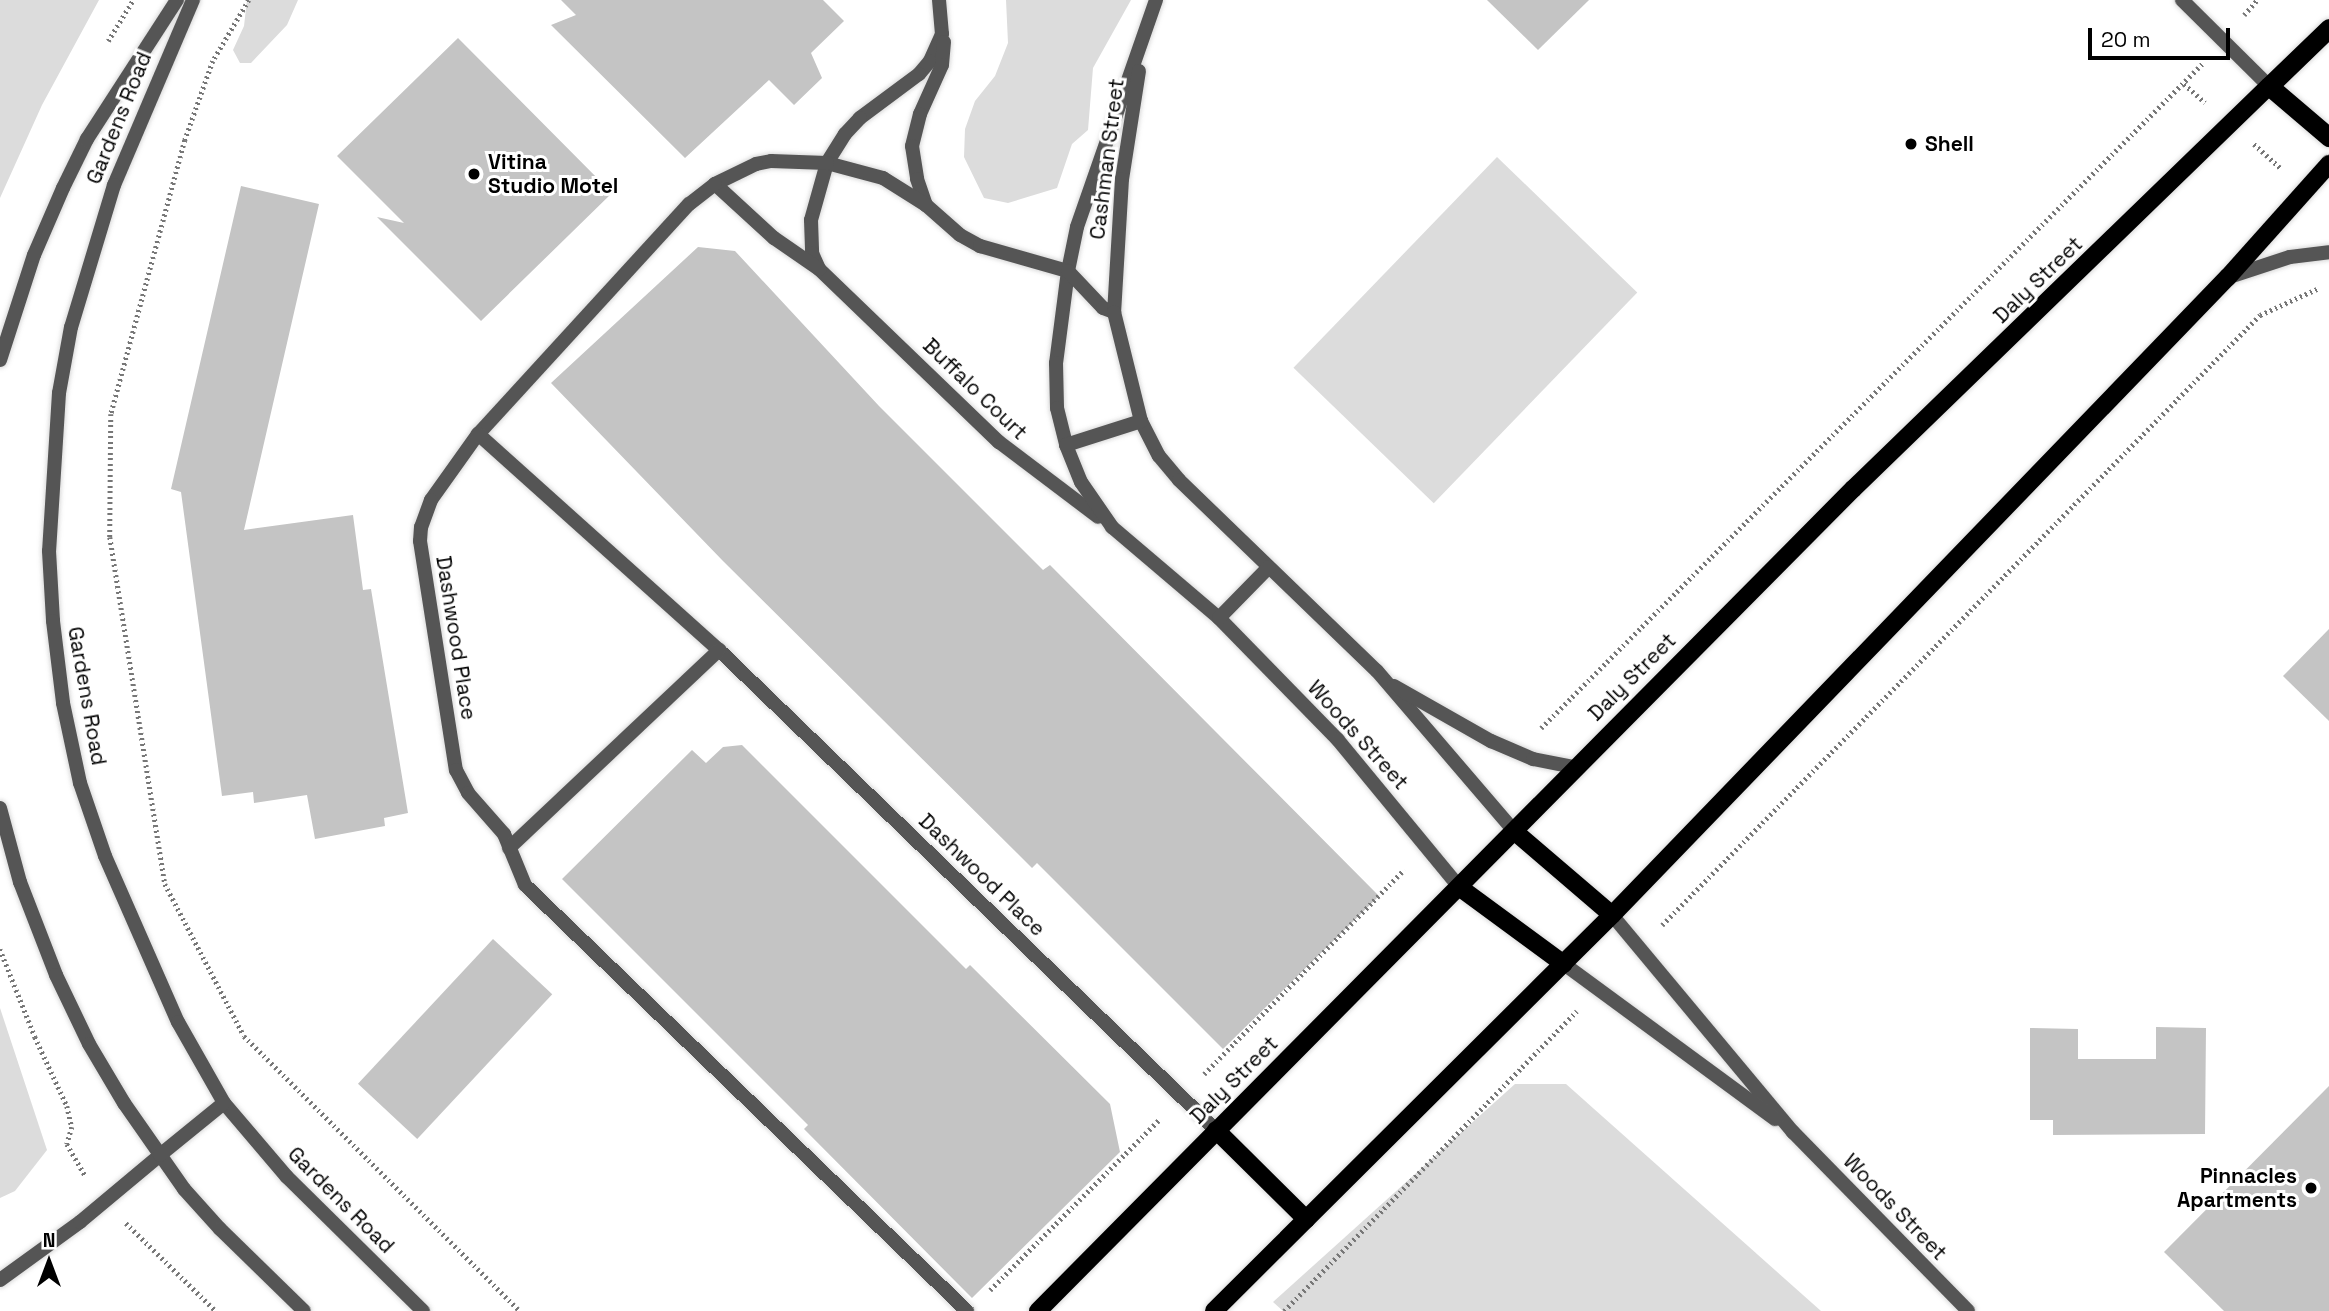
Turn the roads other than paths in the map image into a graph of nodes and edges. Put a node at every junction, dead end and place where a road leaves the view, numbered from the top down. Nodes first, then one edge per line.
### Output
1 (177, 0) edge
2 (193, 0) edge
3 (2182, 0) edge
4 (940, 4) edge
5 (1154, 6) edge
6 (2329, 28) edge
7 (2269, 86) junction
8 (2329, 137) edge
9 (827, 163) junction
10 (2329, 164) edge
11 (715, 184) junction
12 (926, 205) junction
13 (2329, 252) edge
14 (819, 269) junction
15 (1068, 271) junction
16 (2228, 277) junction
17 (1114, 312) junction
18 (0, 360) edge
19 (1141, 421) junction
20 (478, 433) junction
21 (1066, 445) junction
22 (1112, 527) junction
23 (1269, 567) junction
24 (1219, 618) junction
25 (719, 650) junction
26 (1377, 671) junction
27 (1574, 767) junction
28 (0, 808) edge
29 (1514, 831) junction
30 (509, 848) junction
31 (1459, 887) junction
32 (1612, 915) junction
33 (1564, 964) junction
34 (224, 1102) junction
35 (1216, 1130) junction
36 (1793, 1132) junction
37 (160, 1155) junction
38 (1306, 1219) junction
39 (0, 1280) edge
40 (304, 1311) edge
41 (423, 1311) edge
42 (967, 1311) edge
43 (1038, 1311) edge
44 (1214, 1311) edge
45 (1968, 1311) edge

1 - 18 street, Gardens Road
2 - 34 street, Gardens Road
3 - 7 street
4 - 9 street, Buffalo Court
4 - 12 street, Buffalo Court
5 - 15 street, Cashman Street
5 - 17 street, Cashman Street
6 - 7 highway
7 - 8 highway
7 - 27 main road, Daly Street
9 - 11 street
9 - 12 street
9 - 14 street, Buffalo Court
10 - 16 main road
11 - 14 street, Buffalo Court
11 - 20 street, Dashwood Place
12 - 15 street
13 - 16 street
14 - 22 street, Buffalo Court
15 - 17 street
15 - 21 street, Woods Street
16 - 32 main road
17 - 19 street
19 - 21 street
19 - 23 street
20 - 25 street, Dashwood Place
20 - 30 street, Dashwood Place
21 - 22 street, Woods Street
22 - 24 street, Woods Street
23 - 24 street
23 - 26 street
24 - 31 street, Woods Street
25 - 30 street
25 - 35 street, Dashwood Place
26 - 27 street
26 - 29 street
27 - 29 main road, Daly Street
28 - 37 street
29 - 31 main road, Daly Street
29 - 32 main road
30 - 42 street, Dashwood Place
31 - 33 main road
31 - 35 main road, Daly Street
32 - 33 main road
32 - 36 street, Woods Street
33 - 36 street, Woods Street
33 - 38 main road
34 - 37 street
34 - 41 street, Gardens Road
35 - 38 main road
35 - 43 main road, Daly Street
36 - 45 street, Woods Street
37 - 39 street
37 - 40 street
38 - 44 main road

